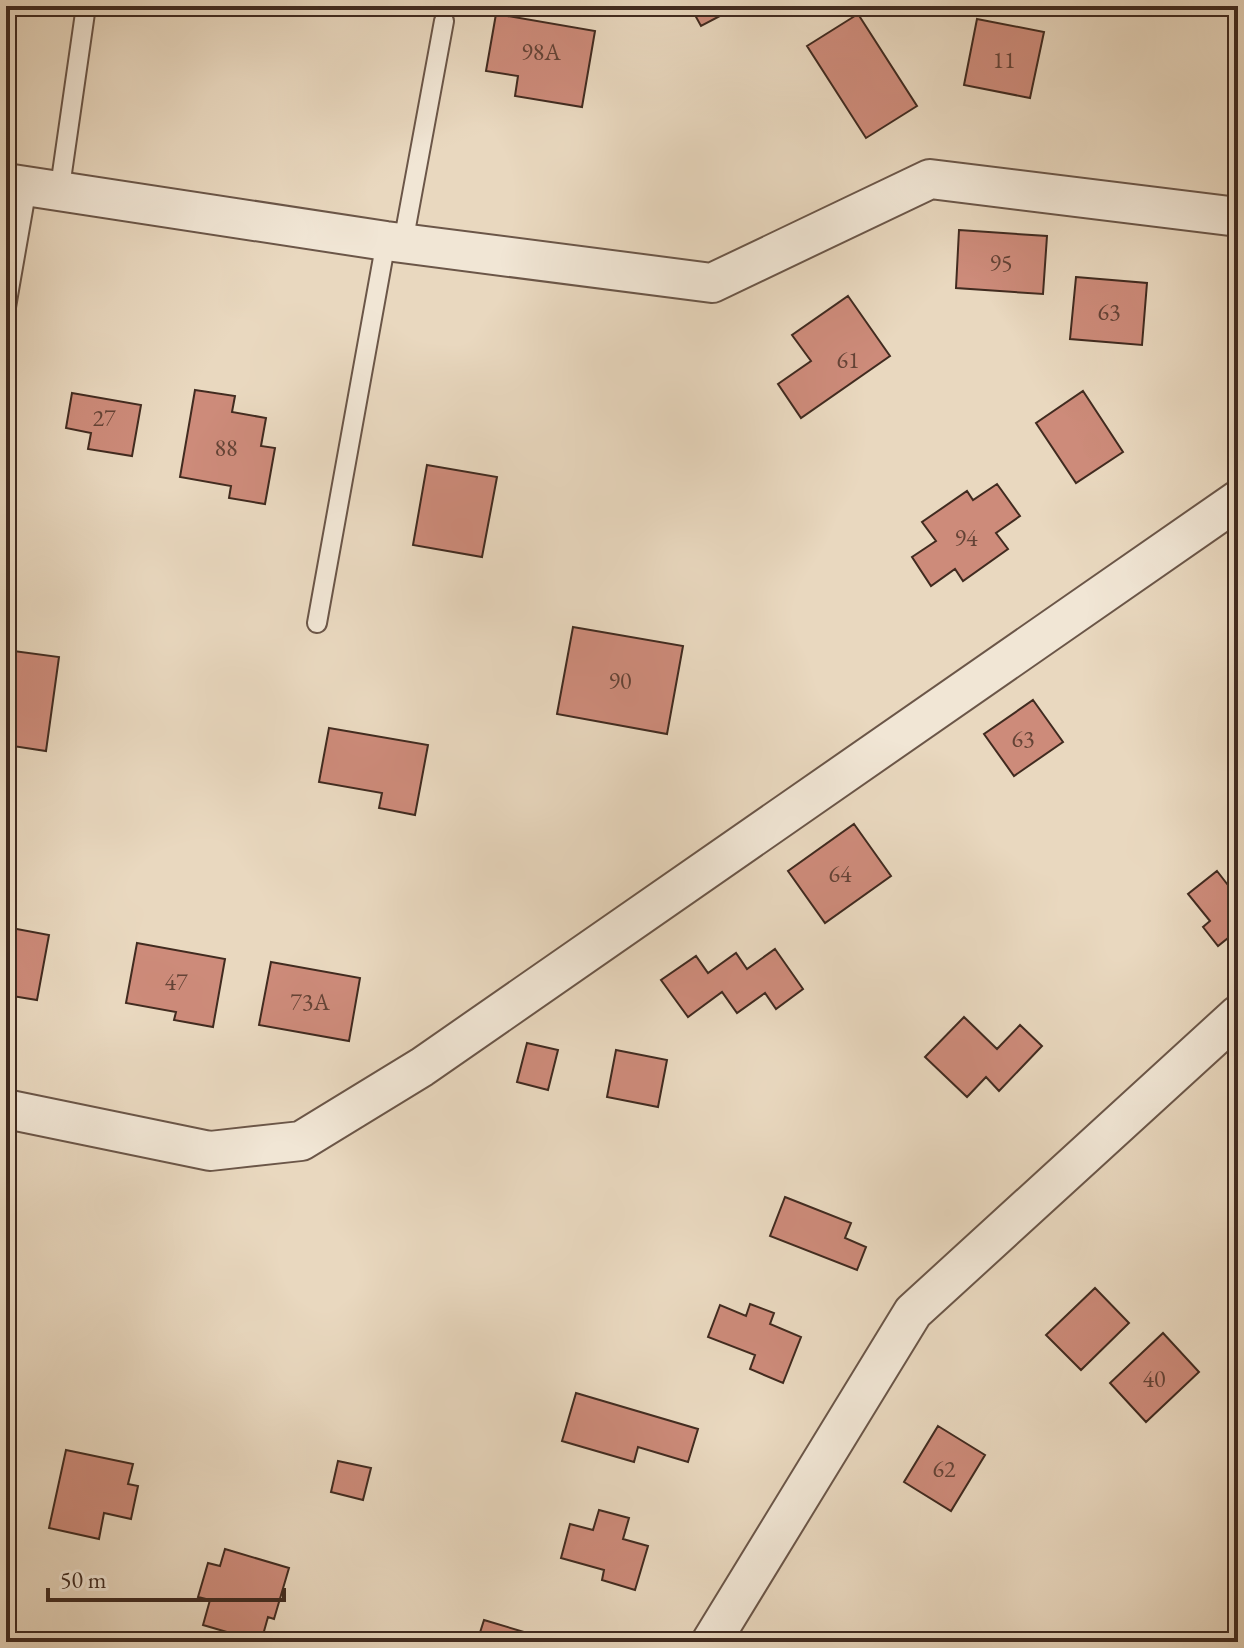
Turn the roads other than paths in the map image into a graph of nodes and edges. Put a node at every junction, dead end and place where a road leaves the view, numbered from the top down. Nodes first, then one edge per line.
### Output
1 (86, 6) edge
2 (444, 21) dead end
3 (30, 188) edge
4 (1238, 217) edge
5 (394, 242) junction
6 (6, 307) edge
7 (1238, 500) edge
8 (317, 623) dead end
9 (1238, 1015) edge
10 (6, 1109) edge
11 (711, 1642) edge

1 - 3 lane
2 - 5 lane
3 - 5 street
3 - 6 lane
4 - 5 street
5 - 8 lane
7 - 10 street
9 - 11 street

